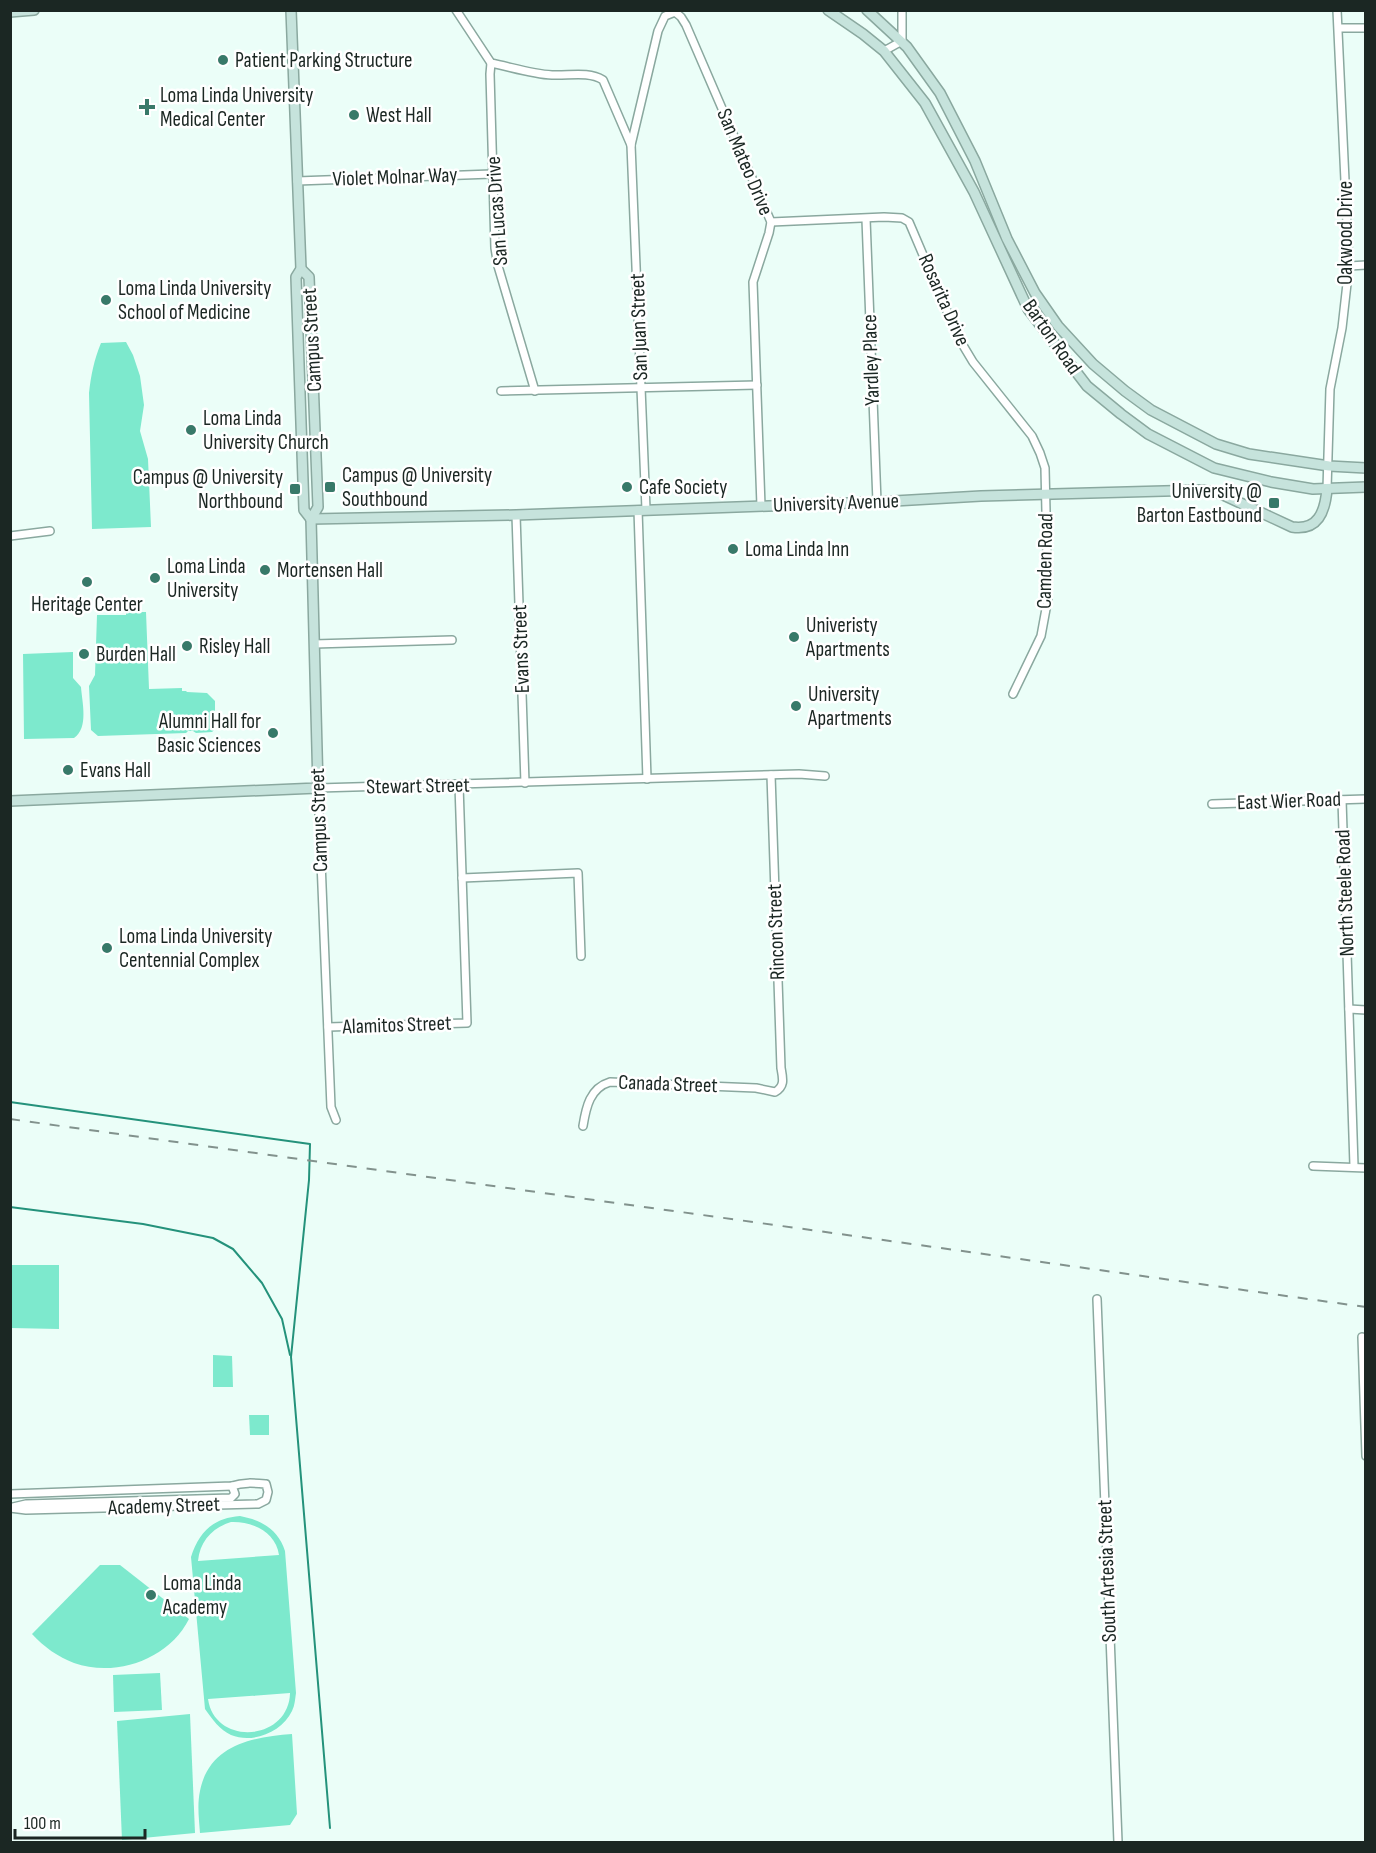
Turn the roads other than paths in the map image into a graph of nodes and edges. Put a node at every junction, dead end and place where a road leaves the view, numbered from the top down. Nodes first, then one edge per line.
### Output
1 (34, 10) edge
2 (291, 10) edge
3 (456, 10) edge
4 (828, 10) edge
5 (867, 10) edge
6 (902, 10) edge
7 (1337, 10) edge
8 (10, 12) edge
9 (670, 14) joint
10 (1339, 28) junction
11 (1365, 28) edge
12 (902, 41) junction
13 (884, 51) junction
14 (491, 63) junction
15 (631, 145) junction
16 (492, 174) junction
17 (297, 181) junction
18 (866, 219) junction
19 (771, 222) junction
20 (1365, 265) edge
21 (1349, 266) junction
22 (301, 269) junction
23 (757, 385) junction
24 (641, 388) junction
25 (501, 391) dead end
26 (535, 391) junction
27 (1329, 466) junction
28 (1365, 468) edge
29 (1365, 487) edge
30 (1327, 489) junction
31 (1046, 494) junction
32 (877, 502) junction
33 (761, 506) junction
34 (642, 510) junction
35 (516, 515) junction
36 (311, 519) junction
37 (50, 531) dead end
38 (10, 536) edge
39 (452, 640) dead end
40 (314, 644) junction
41 (1013, 694) dead end
42 (771, 775) junction
43 (825, 776) dead end
44 (647, 779) junction
45 (525, 783) junction
46 (459, 785) junction
47 (318, 788) junction
48 (1365, 799) edge
49 (1342, 800) junction
50 (10, 801) edge
51 (1212, 804) dead end
52 (462, 878) junction
53 (581, 956) dead end
54 (1349, 1009) junction
55 (1365, 1010) edge
56 (328, 1027) junction
57 (780, 1089) joint
58 (336, 1120) dead end
59 (583, 1126) dead end
60 (1313, 1166) dead end
61 (1354, 1166) junction
62 (1365, 1168) edge
63 (1097, 1299) dead end
64 (1362, 1337) dead end
65 (1365, 1456) edge
66 (232, 1486) junction
67 (10, 1494) edge
68 (10, 1508) edge
69 (1118, 1842) edge

1 - 8 street
2 - 17 street, Campus Street
3 - 14 street
4 - 13 street, Barton Road
5 - 12 street, Barton Road
6 - 12 street
7 - 10 street, Oakwood Drive
9 - 15 street, San Juan Street
9 - 19 street, San Mateo Drive
10 - 11 street
10 - 21 street, Oakwood Drive
12 - 13 street
12 - 27 street, Barton Road
13 - 30 street, Barton Road
14 - 15 street, San Juan Street
14 - 16 street, San Lucas Drive
15 - 24 street, San Juan Street
16 - 17 street, Violet Molnar Way
16 - 26 street, San Lucas Drive
17 - 22 street, Campus Street
18 - 19 street, Rosarita Drive
18 - 31 street, Rosarita Drive
18 - 32 street, Yardley Place
19 - 23 street, San Mateo Drive
20 - 21 street
21 - 27 street, Oakwood Drive
22 - 36 street, Campus Street
22 - 36 street, Campus Street
23 - 24 street
23 - 33 street, San Mateo Drive
24 - 26 street
24 - 34 street, San Juan Street
25 - 26 street
27 - 28 street, Barton Road
27 - 30 street, Oakwood Drive
29 - 30 street, Barton Road
30 - 31 street, University Avenue
31 - 32 street, University Avenue
31 - 41 street, Camden Road
32 - 33 street, University Avenue
33 - 34 street, University Avenue
34 - 35 street, University Avenue
34 - 44 street, San Juan Street
35 - 36 street, University Avenue
35 - 45 street, Evans Street
36 - 40 street, Campus Street
37 - 38 street
39 - 40 street
40 - 47 street, Campus Street
42 - 43 street, Stewart Street
42 - 44 street, Stewart Street
42 - 57 street, Rincon Street
44 - 45 street, Stewart Street
45 - 46 street, Stewart Street
46 - 47 street, Stewart Street
46 - 52 street
47 - 50 street, Stewart Street
47 - 56 street, Campus Street
48 - 49 street, East Wier Road
49 - 51 street, East Wier Road
49 - 54 street, North Steele Road
52 - 53 street
52 - 56 street, Alamitos Street
54 - 55 street
54 - 61 street, North Steele Road
56 - 58 street, Campus Street
57 - 59 street, Canada Street
60 - 61 street
61 - 62 street
63 - 69 street, South Artesia Street
64 - 65 street
66 - 67 street, Academy Street
66 - 68 street, Academy Street
66 - 68 street, Academy Street

